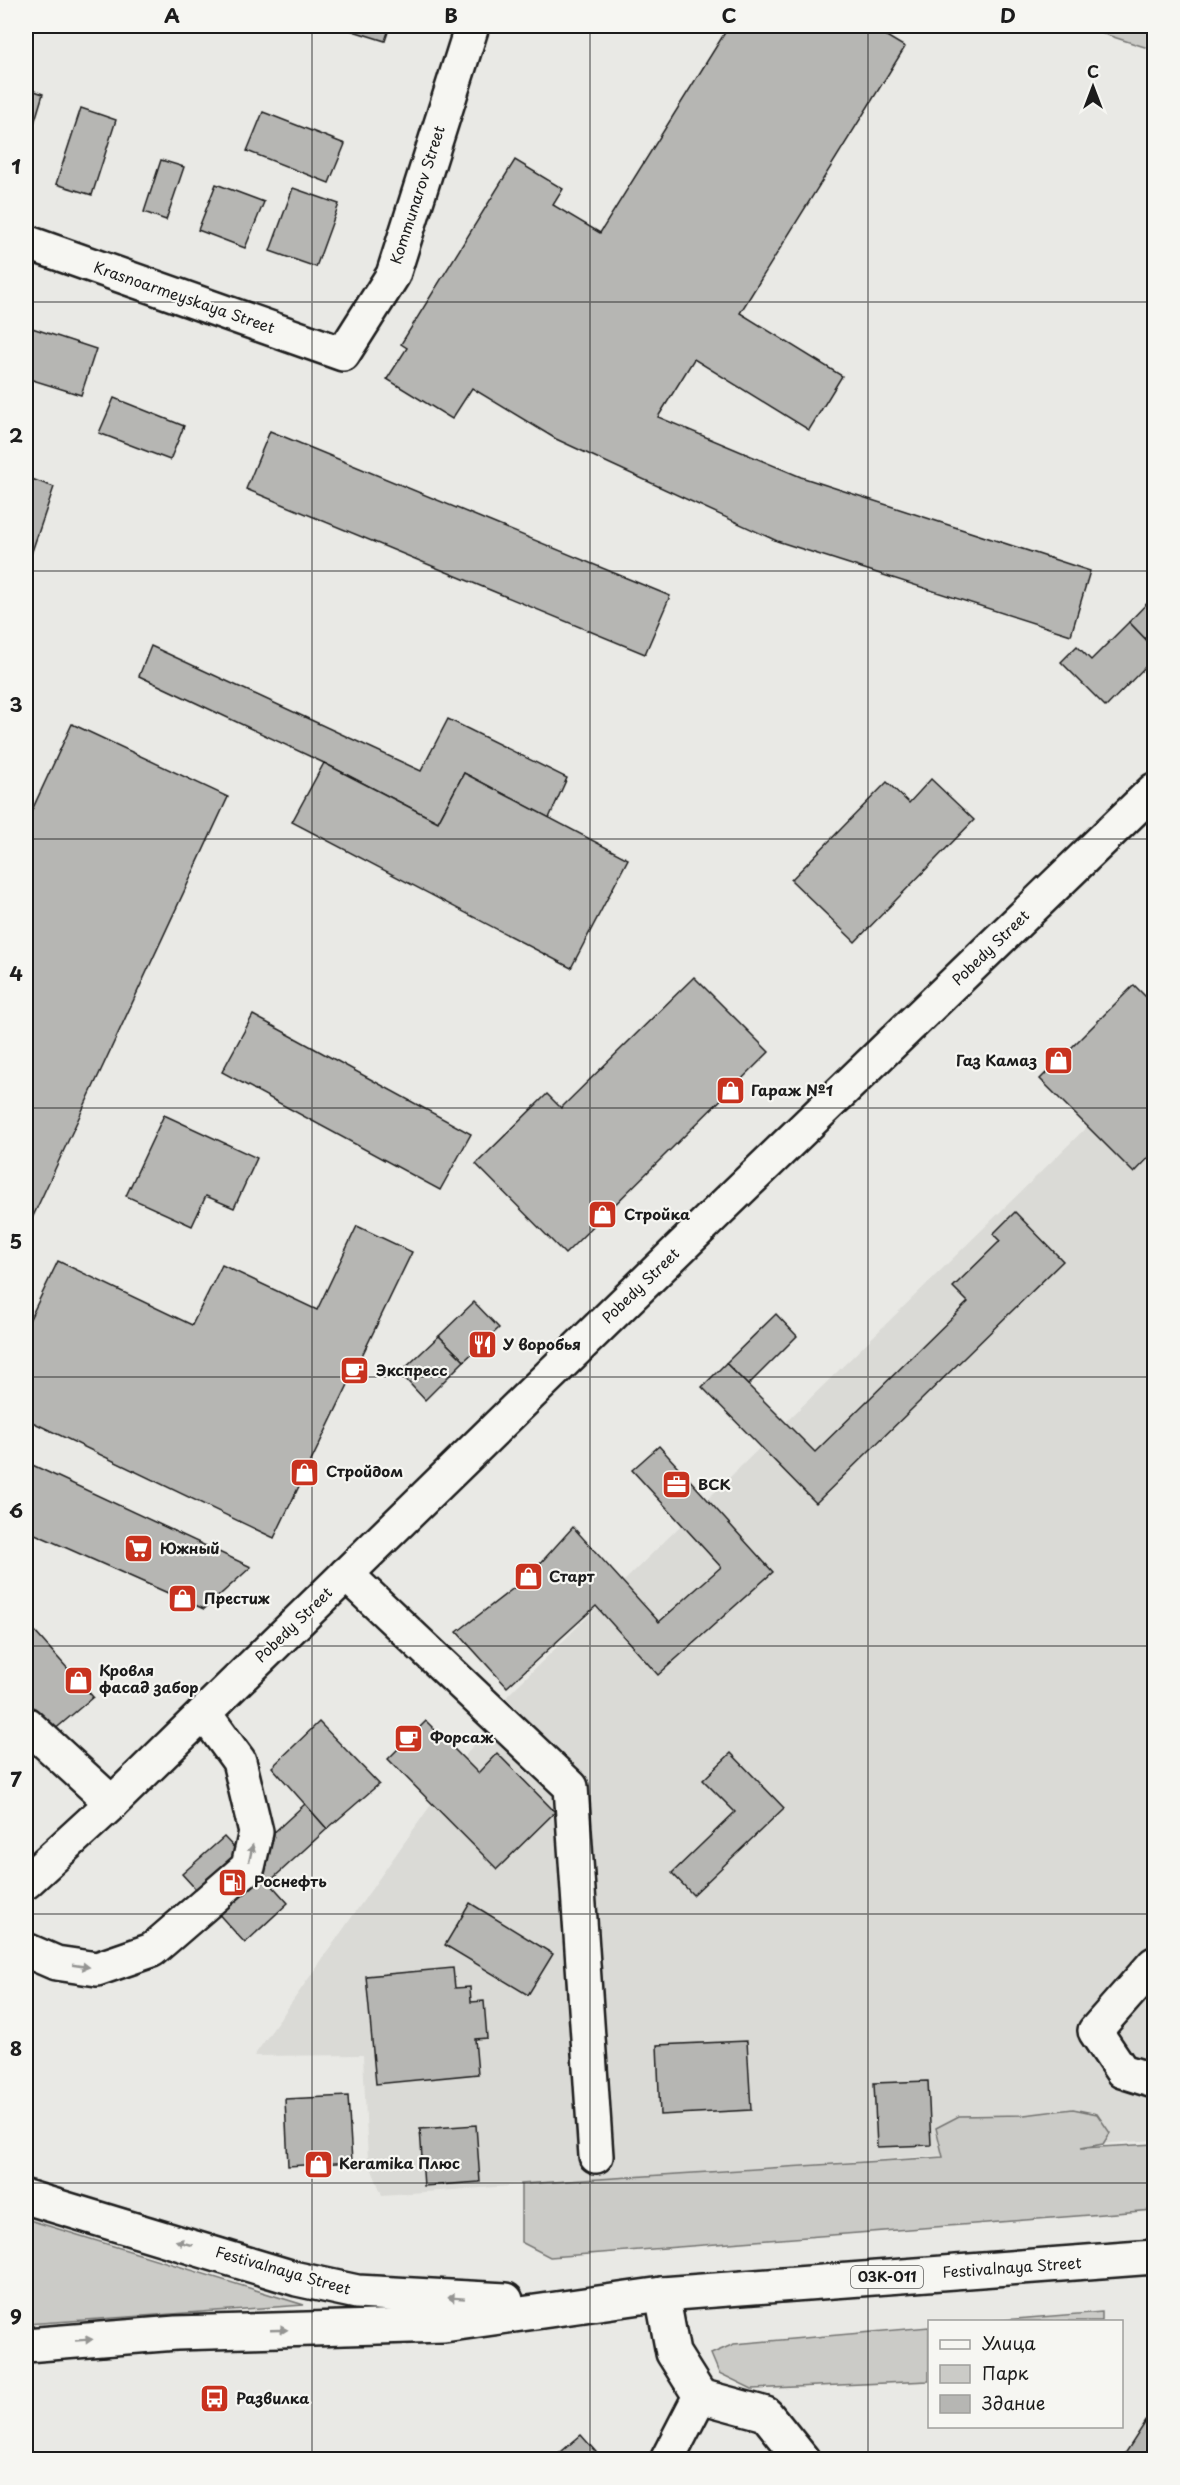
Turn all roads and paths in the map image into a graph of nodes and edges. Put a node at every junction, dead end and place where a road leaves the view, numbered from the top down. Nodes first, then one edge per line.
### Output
1 (472, 26) edge
2 (26, 243) edge
3 (343, 354) joint
4 (1155, 790) edge
5 (346, 1574) junction
6 (204, 1713) junction
7 (26, 1724) edge
8 (112, 1803) junction
9 (26, 1882) edge
10 (26, 1950) edge
11 (1155, 1964) edge
12 (1155, 2081) edge
13 (596, 2156) dead end
14 (26, 2197) edge
15 (1155, 2257) edge
16 (662, 2294) junction
17 (619, 2298) junction
18 (26, 2345) edge
19 (700, 2396) junction
20 (667, 2460) edge
21 (803, 2460) edge

1 - 3 street, Kommunarov Street
2 - 3 street, Krasnoarmeyskaya Street
4 - 5 street, Pobedy Street
5 - 6 street, Pobedy Street
5 - 13 street
6 - 8 street, Pobedy Street
10 -> 6 street
7 - 8 street
8 - 9 street, Pobedy Street
11 - 12 street
17 -> 14 street, Festivalnaya Street
15 - 16 street, Festivalnaya Street / 03К-011
16 - 17 street, Festivalnaya Street / 03К-011
16 - 19 street
18 -> 17 street, Festivalnaya Street
19 - 20 street
19 - 21 street

